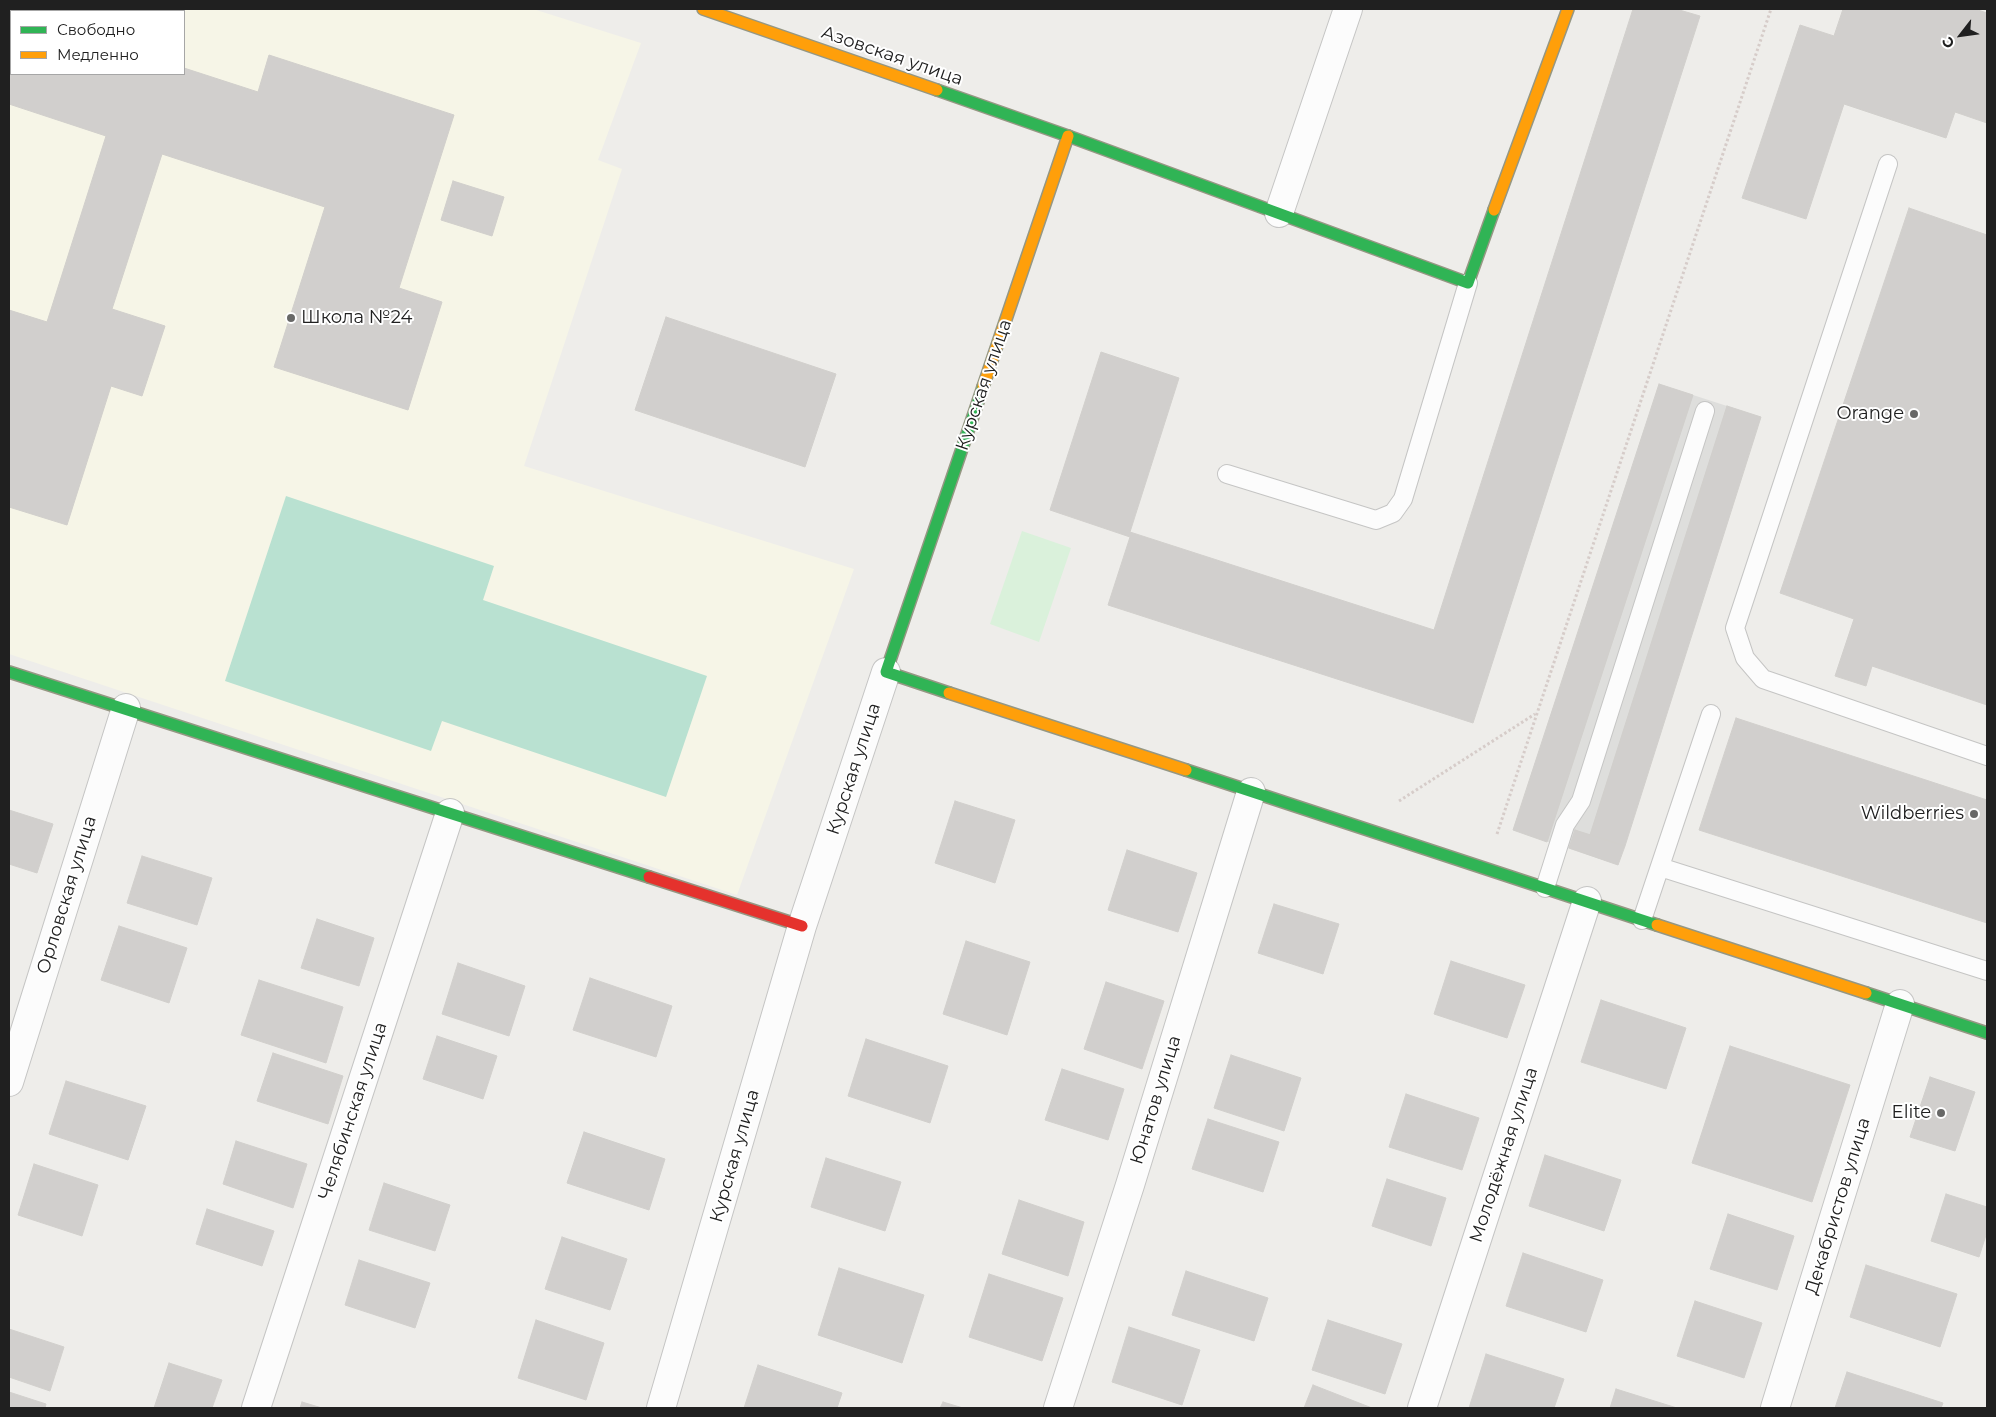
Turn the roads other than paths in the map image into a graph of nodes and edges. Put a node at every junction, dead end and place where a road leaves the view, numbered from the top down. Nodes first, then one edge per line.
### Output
1 (704, 9) edge
2 (1348, 9) edge
3 (1568, 9) edge
4 (1068, 136) junction
5 (1888, 164) dead end
6 (1280, 214) junction
7 (1468, 283) junction
8 (1705, 411) dead end
9 (1227, 474) dead end
10 (9, 672) edge
11 (886, 672) junction
12 (126, 708) junction
13 (1711, 714) dead end
14 (1987, 756) edge
15 (1251, 792) junction
16 (450, 813) junction
17 (1660, 867) junction
18 (1545, 888) junction
19 (1587, 902) junction
20 (1642, 920) junction
21 (802, 926) junction
22 (1987, 971) edge
23 (1900, 1004) junction
24 (1987, 1033) edge
25 (9, 1082) edge
26 (256, 1408) edge
27 (661, 1408) edge
28 (1058, 1408) edge
29 (1422, 1408) edge
30 (1775, 1408) edge

1 - 4 street, Азовская улица
2 - 6 street
3 - 7 street
4 - 6 street, Азовская улица
4 - 11 street, Курская улица
5 - 14 lane
6 - 7 street, Азовская улица
7 - 9 lane
8 - 18 lane
10 - 12 street
11 - 15 street
11 - 21 street, Курская улица
12 - 16 street
12 - 25 street, Орловская улица
13 - 17 lane
15 - 18 street
15 - 28 street, Юнатов улица
16 - 21 street
16 - 26 street, Челябинская улица
17 - 20 lane
17 - 22 lane
18 - 19 street
19 - 20 street
19 - 29 street, Молодёжная улица
20 - 23 street
21 - 27 street, Курская улица
23 - 24 street
23 - 30 street, Декабристов улица

